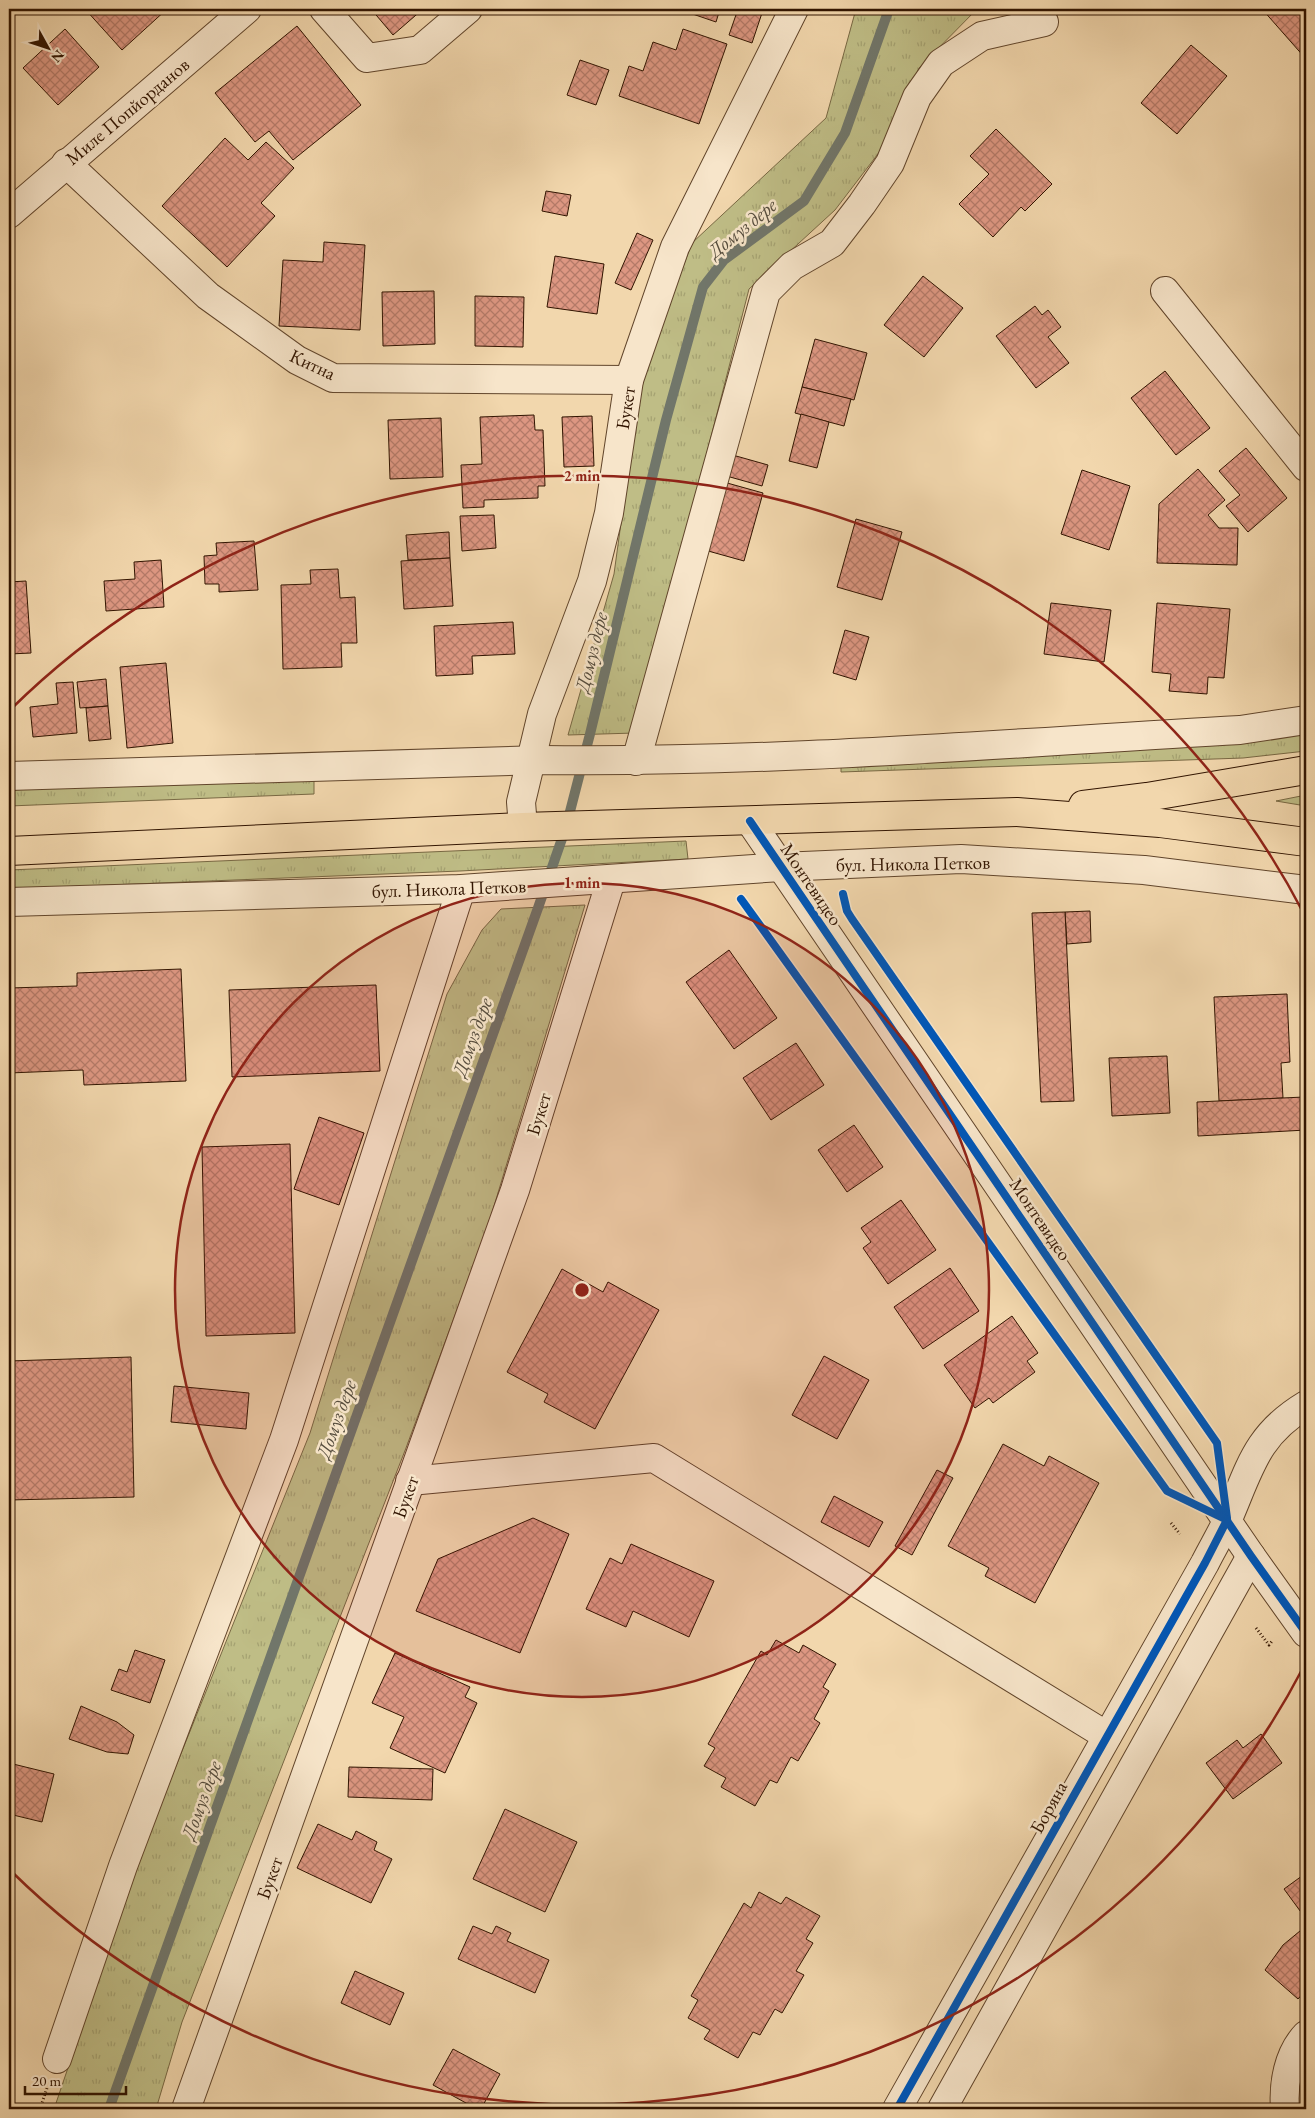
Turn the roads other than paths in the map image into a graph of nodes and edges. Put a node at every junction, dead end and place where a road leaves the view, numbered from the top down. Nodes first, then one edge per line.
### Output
1 (247, 9) edge
2 (324, 9) edge
3 (468, 9) edge
4 (794, 9) edge
5 (1044, 22) dead end
6 (66, 163) junction
7 (9, 214) edge
8 (1165, 291) dead end
9 (629, 380) junction
10 (1306, 468) edge
11 (1306, 720) edge
12 (535, 760) junction
13 (631, 761) junction
14 (1306, 770) edge
15 (9, 776) edge
16 (1017, 812) junction
17 (750, 822) junction
18 (523, 828) junction
19 (1306, 842) edge
20 (9, 851) edge
21 (781, 867) junction
22 (602, 880) junction
23 (462, 888) junction
24 (1306, 890) edge
25 (9, 902) edge
26 (1306, 1404) edge
27 (410, 1482) junction
28 (1227, 1520) junction
29 (1251, 1556) junction
30 (1306, 1633) edge
31 (1107, 1736) junction
32 (1306, 2035) edge
33 (57, 2059) dead end
34 (1285, 2106) edge
35 (186, 2109) edge
36 (897, 2109) edge
37 (942, 2109) edge

1 - 6 street, Миле Попйорданов
2 - 3 street
4 - 9 street, Букет
5 - 13 street
6 - 7 street, Миле Попйорданов
6 - 9 street, Китна
8 - 10 street
9 - 12 street, Букет
11 - 13 street
12 - 13 street
12 - 15 street
12 - 18 street, Букет
14 - 16 highway
16 - 17 highway
16 - 19 highway
17 - 18 highway
17 - 21 street, Монтевидео
18 - 20 highway
21 - 22 street, бул. Никола Петков
21 - 24 street, бул. Никола Петков
21 - 28 street, Монтевидео
22 - 23 street, бул. Никола Петков
22 - 27 street, Букет
23 - 25 street, бул. Никола Петков
23 - 33 street
26 - 28 street, Боряна
27 - 31 street
27 - 35 street, Букет
28 - 29 street, Монтевидео
28 - 31 street, Боряна
29 - 30 street, Монтевидео
29 - 37 street
31 - 36 street, Боряна
32 - 34 street

